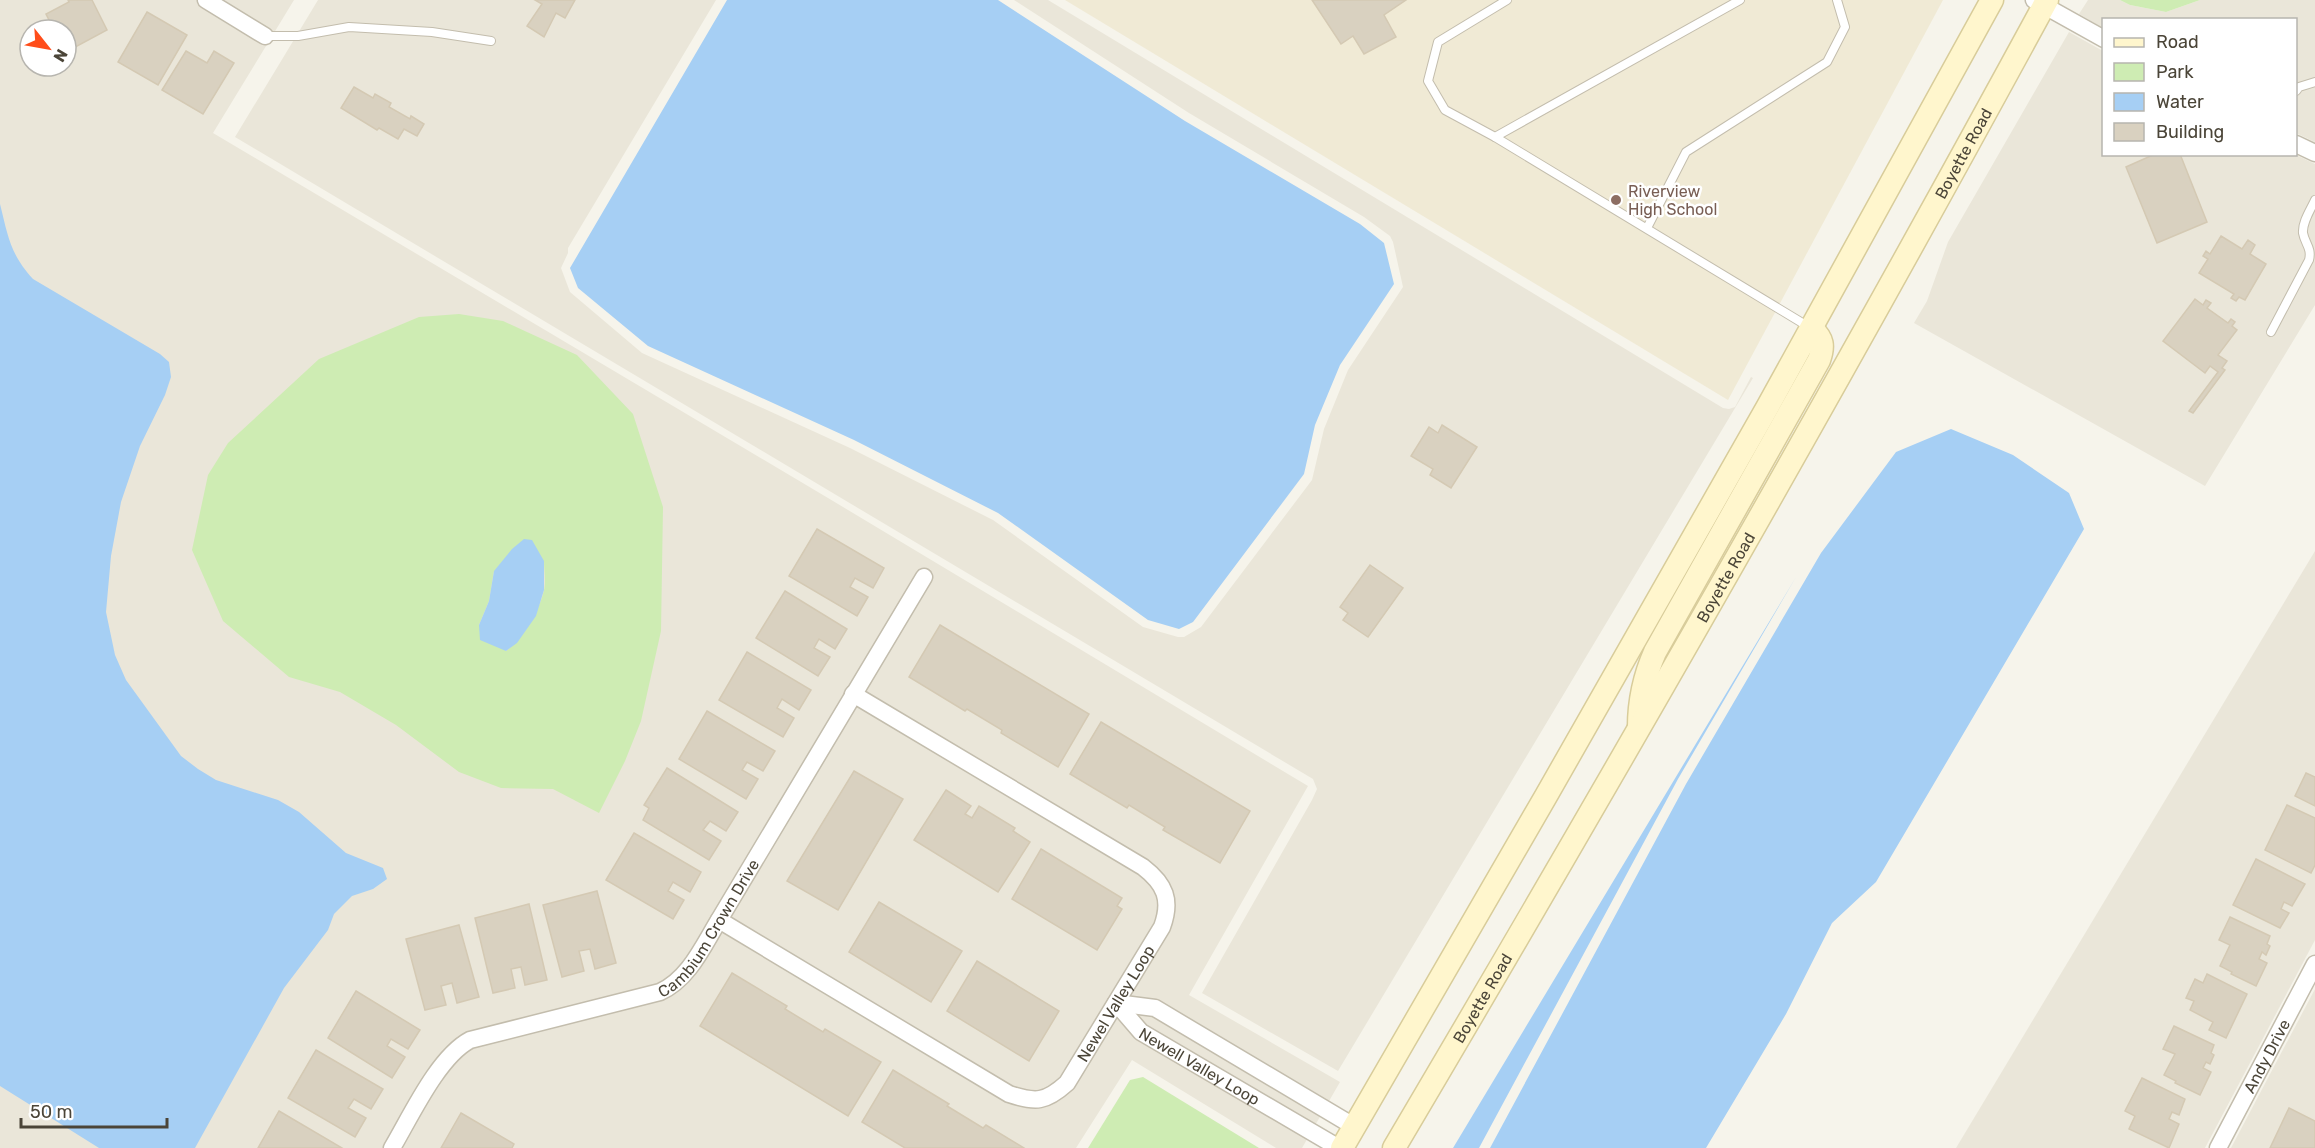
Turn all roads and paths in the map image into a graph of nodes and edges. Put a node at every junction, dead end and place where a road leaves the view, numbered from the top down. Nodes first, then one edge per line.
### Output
1 (206, 0) edge
2 (1507, 0) edge
3 (1740, 0) edge
4 (1837, 0) edge
5 (1992, 0) edge
6 (2042, 2) edge
7 (266, 36) joint
8 (2102, 38) edge
9 (491, 41) dead end
10 (2315, 82) edge
11 (2297, 89) edge
12 (1495, 137) junction
13 (2297, 145) edge
14 (2315, 153) edge
15 (2315, 200) edge
16 (1647, 228) junction
17 (1812, 328) junction
18 (2271, 332) dead end
19 (924, 577) dead end
20 (853, 694) junction
21 (1639, 731) junction
22 (719, 920) junction
23 (2315, 964) edge
24 (1116, 1003) junction
25 (1347, 1141) edge
26 (392, 1148) edge
27 (1394, 1148) edge
28 (2218, 1148) edge

1 - 7 street
2 - 12 lane
3 - 12 lane
4 - 16 lane
5 - 17 main road
6 - 8 street
6 - 21 main road, Boyette Road
7 - 9 lane
10 - 11 lane
12 - 16 lane
13 - 14 street
15 - 18 lane
16 - 17 lane
17 - 21 main road
17 - 25 main road
19 - 20 street, Cambium Crown Drive
20 - 22 street, Cambium Crown Drive
20 - 24 street, Newel Valley Loop
21 - 27 main road, Boyette Road
22 - 24 street, Newel Valley Loop
22 - 26 street, Cambium Crown Drive
23 - 28 street, Andy Drive
24 - 25 street, Newell Valley Loop
24 - 25 street, Newell Valley Loop

